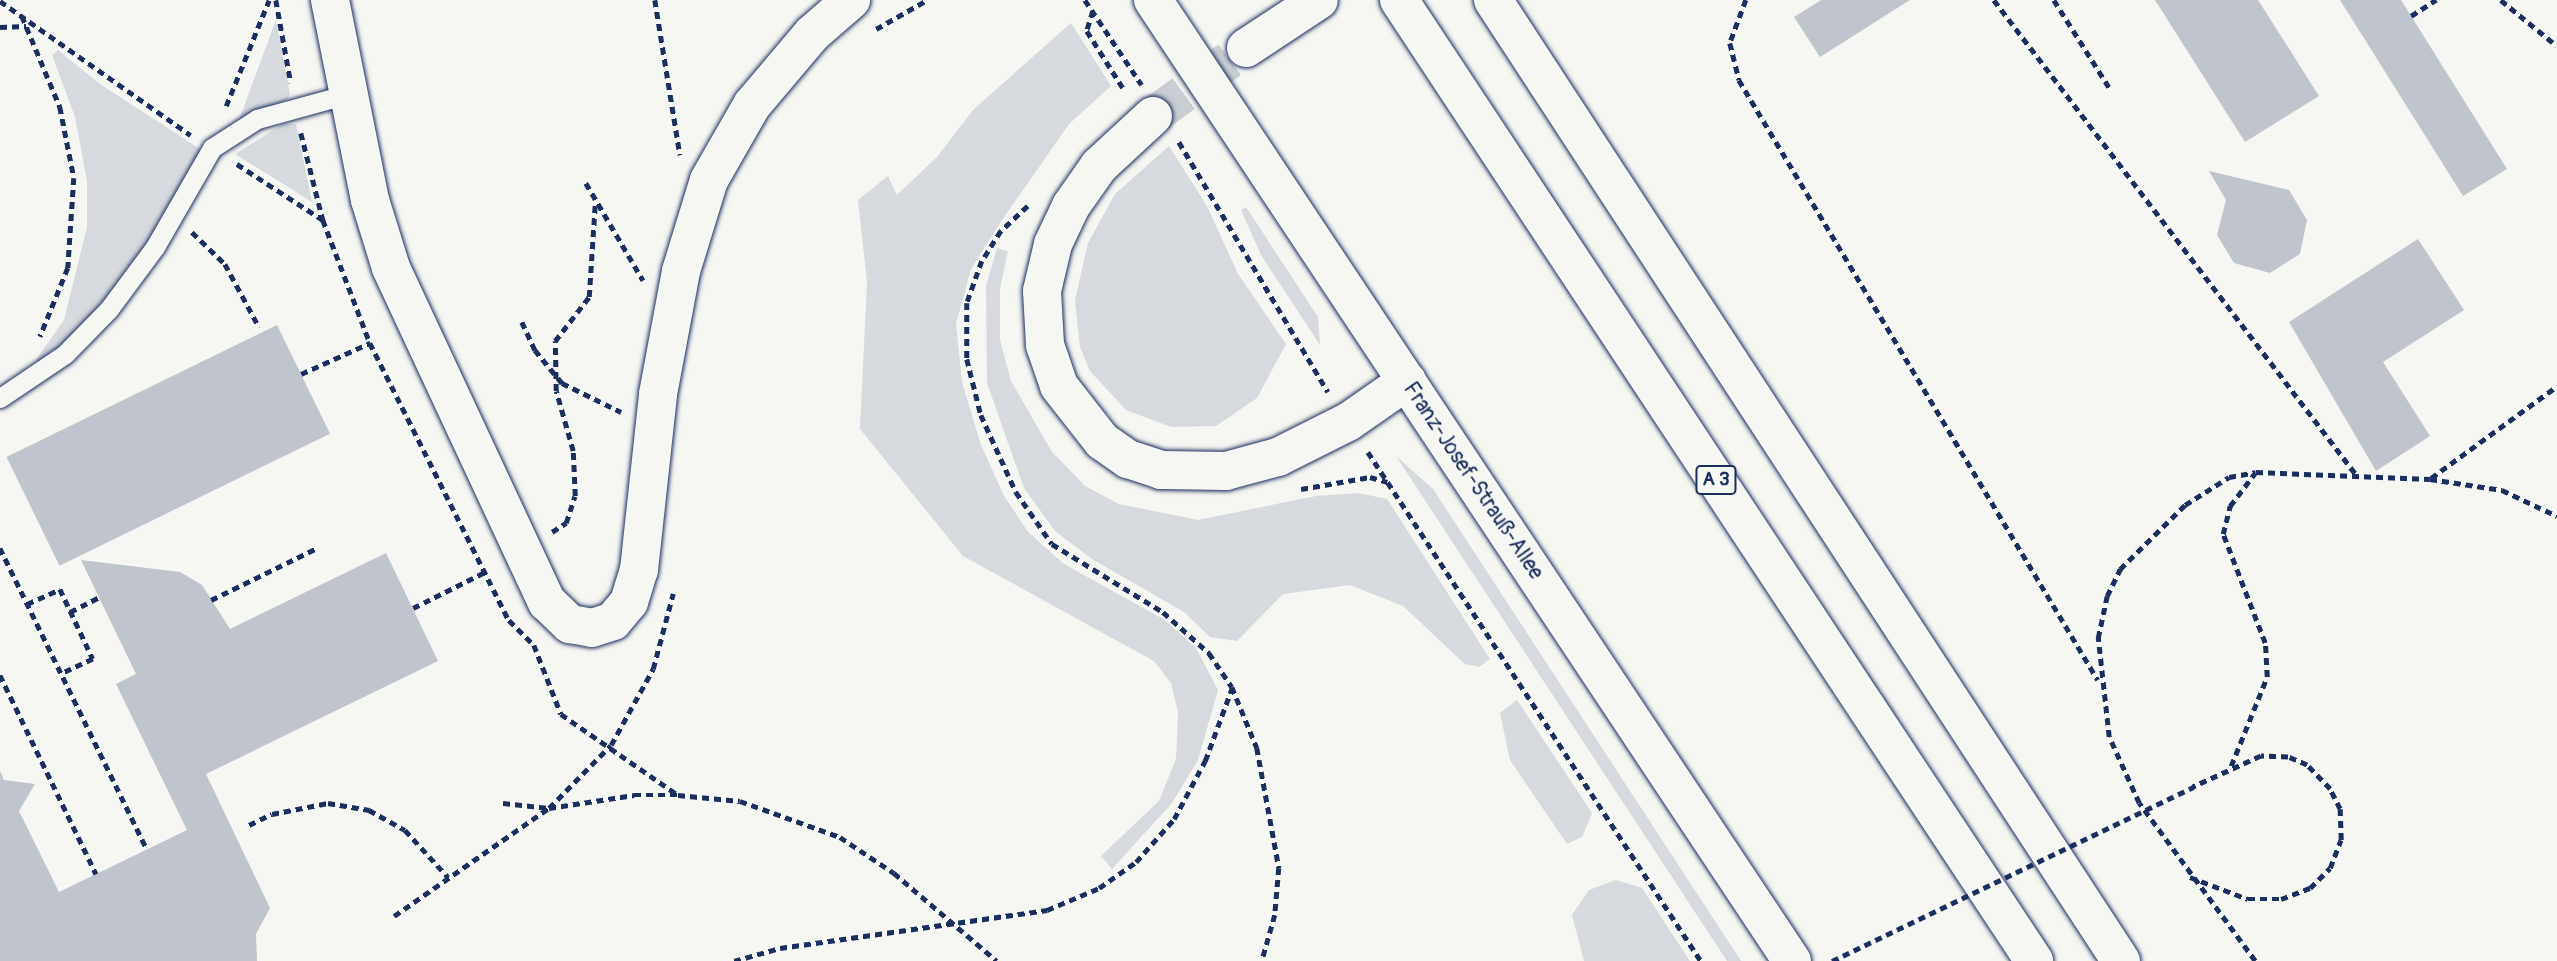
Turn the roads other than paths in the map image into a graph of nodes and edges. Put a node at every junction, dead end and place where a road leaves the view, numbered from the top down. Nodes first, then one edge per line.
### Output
1 (330, 0) edge
2 (851, 0) edge
3 (1153, 0) edge
4 (1319, 0) edge
5 (1399, 0) edge
6 (1493, 0) edge
7 (1245, 48) tunnel mouth
8 (348, 94) junction
9 (1153, 116) tunnel mouth
10 (1407, 381) junction
11 (0, 398) edge
12 (1792, 961) edge
13 (2034, 961) edge
14 (2121, 961) edge

1 - 8 main road
2 - 8 main road
3 - 10 main road, Franz-Josef-Strauß-Allee
4 - 7 main road
5 - 13 main road, A 3
6 - 14 main road
8 - 11 lane
9 - 10 main road
10 - 12 main road, Franz-Josef-Strauß-Allee

